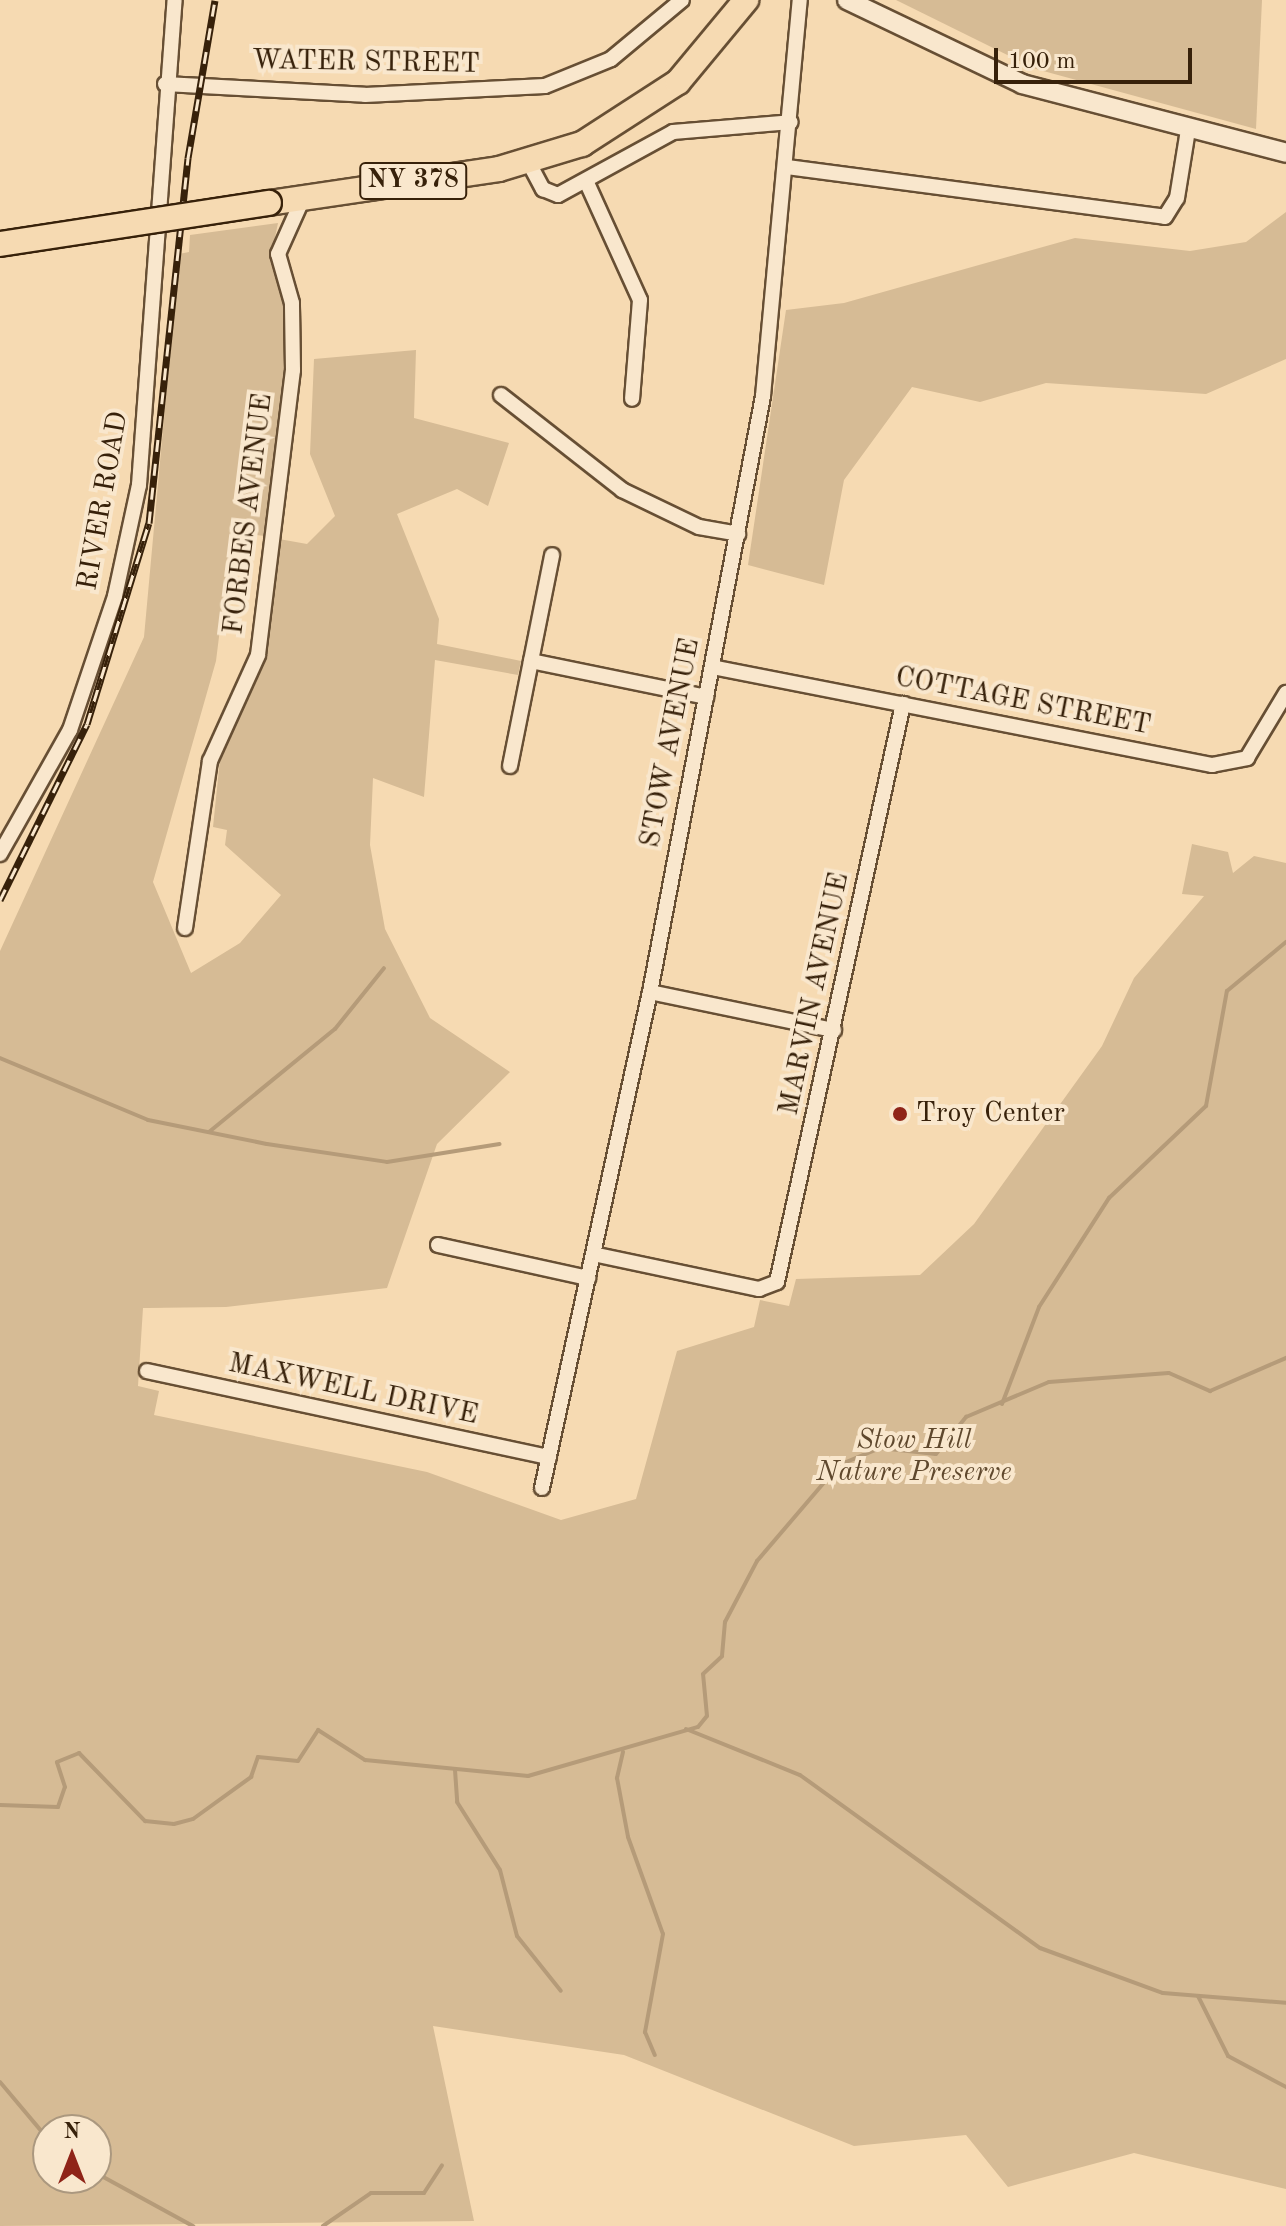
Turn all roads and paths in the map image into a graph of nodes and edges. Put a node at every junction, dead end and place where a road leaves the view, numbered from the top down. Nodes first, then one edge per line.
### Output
1 (175, 0) edge
2 (682, 0) edge
3 (746, 0) edge
4 (800, 0) edge
5 (847, 0) edge
6 (165, 84) junction
7 (791, 122) junction
8 (1188, 130) junction
9 (1286, 153) edge
10 (529, 163) junction
11 (787, 167) junction
12 (587, 183) junction
13 (303, 198) junction
14 (0, 244) edge
15 (501, 395) dead end
16 (632, 399) dead end
17 (738, 534) junction
18 (552, 555) dead end
19 (531, 661) junction
20 (712, 667) junction
21 (1286, 693) edge
22 (706, 697) junction
23 (903, 704) junction
24 (510, 766) dead end
25 (0, 854) edge
26 (185, 928) dead end
27 (650, 992) junction
28 (834, 1030) junction
29 (438, 1245) dead end
30 (593, 1254) junction
31 (588, 1278) junction
32 (147, 1371) dead end
33 (549, 1457) junction
34 (542, 1488) dead end

1 - 6 street, RIVER ROAD
2 - 6 street, WATER STREET
3 - 10 main road, NY 378
4 - 7 street, STOW AVENUE
5 - 8 street
6 - 25 street, RIVER ROAD
7 - 11 street, STOW AVENUE
7 - 12 street
8 - 9 street
8 - 11 street
10 - 12 street
10 - 13 main road, NY 378
11 - 17 street, STOW AVENUE
12 - 16 street
13 - 14 main road, NY 378, bridge
13 - 26 street, FORBES AVENUE
15 - 17 street
17 - 20 street, STOW AVENUE
18 - 19 street
19 - 22 street
19 - 24 street
20 - 22 street, STOW AVENUE
20 - 23 street, COTTAGE STREET
21 - 23 street, COTTAGE STREET
22 - 27 street, STOW AVENUE
23 - 28 street, MARVIN AVENUE
27 - 28 street
27 - 30 street, STOW AVENUE
28 - 30 street, MARVIN AVENUE
29 - 31 street
30 - 31 street, STOW AVENUE
31 - 33 street, STOW AVENUE
32 - 33 street, MAXWELL DRIVE
33 - 34 street, STOW AVENUE

